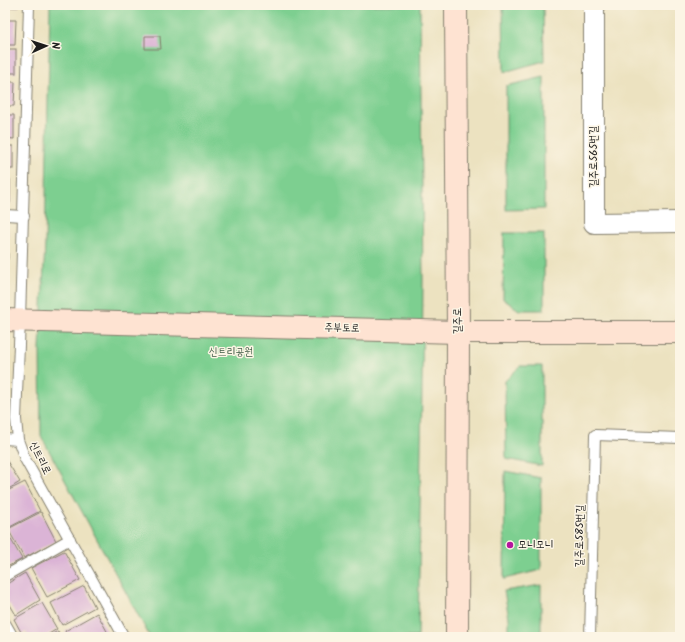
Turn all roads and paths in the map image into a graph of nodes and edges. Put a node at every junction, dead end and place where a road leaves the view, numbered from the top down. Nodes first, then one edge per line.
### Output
1 (30, 5) edge
2 (456, 5) edge
3 (594, 5) edge
4 (5, 215) edge
5 (24, 216) junction
6 (680, 222) edge
7 (13, 320) edge
8 (458, 332) junction
9 (680, 332) edge
10 (680, 438) edge
11 (5, 439) edge
12 (18, 440) junction
13 (70, 539) junction
14 (5, 576) edge
15 (5, 623) edge
16 (13, 637) edge
17 (124, 637) edge
18 (456, 637) edge
19 (590, 637) edge

1 - 5 lane, 신트리로
2 - 8 main road, 길주로
3 - 6 street, 길주로565번길
4 - 5 lane
5 - 7 lane, 신트리로
7 - 8 main road, 주부토로
7 - 12 lane, 신트리로
8 - 9 main road, 주부토로
8 - 18 main road, 길주로
10 - 19 lane, 길주로585번길
11 - 12 lane
12 - 13 lane, 신트리로
13 - 14 lane
13 - 17 lane, 신트리로
15 - 16 lane

